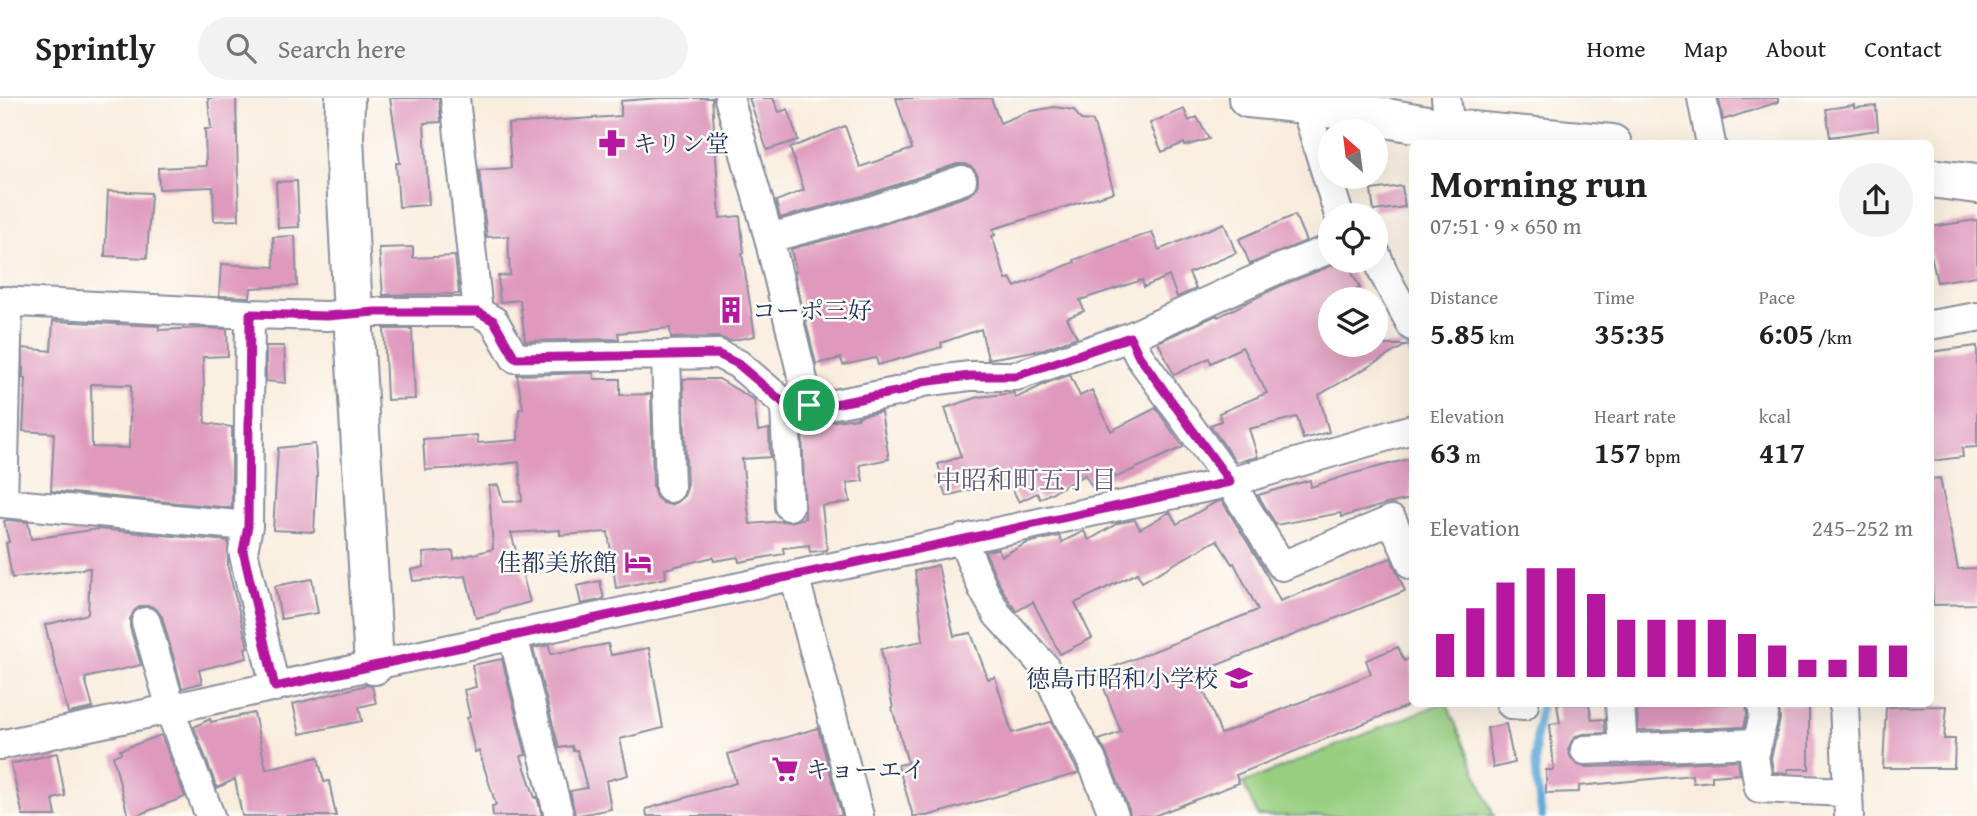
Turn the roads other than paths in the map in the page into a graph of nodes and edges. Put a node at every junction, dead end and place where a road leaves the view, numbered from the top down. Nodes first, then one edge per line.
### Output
1 (345, 98) edge
2 (455, 98) edge
3 (729, 98) edge
4 (1248, 98) edge
5 (1702, 98) edge
6 (1304, 101) edge
7 (1448, 113) edge
8 (1591, 140) edge
9 (1710, 140) edge
10 (1934, 178) edge
11 (962, 180) dead end
12 (1977, 184) edge
13 (1335, 203) edge
14 (769, 238) junction
15 (1318, 254) edge
16 (1384, 273) edge
17 (4, 301) edge
18 (478, 312) junction
19 (250, 314) junction
20 (352, 314) junction
21 (1977, 317) edge
22 (1409, 320) edge
23 (1934, 324) edge
24 (1130, 337) junction
25 (666, 355) junction
26 (797, 405) junction
27 (1409, 430) edge
28 (1230, 482) junction
29 (670, 488) dead end
30 (789, 506) dead end
31 (248, 526) junction
32 (962, 539) junction
33 (1409, 558) edge
34 (794, 575) junction
35 (146, 622) dead end
36 (513, 636) junction
37 (374, 665) junction
38 (275, 687) junction
39 (1620, 707) edge
40 (1763, 707) edge
41 (1844, 707) edge
42 (170, 708) junction
43 (1757, 743) junction
44 (0, 745) edge
45 (1623, 749) junction
46 (1585, 750) dead end
47 (1848, 804) edge
48 (558, 815) edge
49 (210, 816) edge
50 (859, 816) edge
51 (1114, 816) edge

1 - 20 street
2 - 18 street
3 - 14 street
4 - 6 street
5 - 9 street
6 - 7 street
6 - 13 street
7 - 8 street
10 - 12 street
11 - 14 street
14 - 26 street
15 - 24 street
16 - 22 street
17 - 19 street
17 - 31 street
18 - 20 street
18 - 25 street
19 - 20 street
19 - 31 street
20 - 37 street
21 - 23 street
24 - 26 street
24 - 28 street
25 - 26 street
25 - 29 street
26 - 30 street
27 - 28 street
28 - 32 street
28 - 33 street
31 - 38 street
32 - 34 street
32 - 51 street
34 - 36 street
34 - 50 street
35 - 42 street
36 - 37 street
36 - 48 street
37 - 38 street
38 - 42 street
39 - 45 street
40 - 43 street
41 - 47 street
42 - 44 street
42 - 49 street
43 - 45 street
43 - 47 street
45 - 46 street

